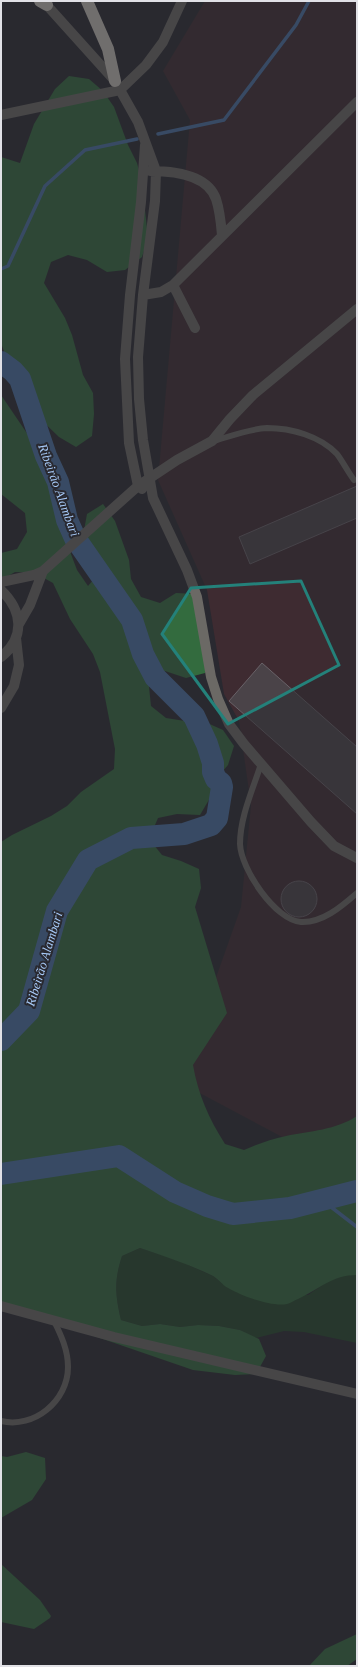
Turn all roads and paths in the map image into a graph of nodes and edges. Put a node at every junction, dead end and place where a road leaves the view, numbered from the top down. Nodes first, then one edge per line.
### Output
1 (86, 1) edge
2 (182, 1) edge
3 (43, 2) edge
4 (117, 86) junction
5 (357, 102) edge
6 (1, 115) edge
7 (146, 143) junction
8 (143, 171) junction
9 (156, 171) junction
10 (222, 236) junction
11 (173, 285) junction
12 (143, 295) junction
13 (357, 309) edge
14 (195, 328) dead end
15 (212, 441) junction
16 (150, 479) junction
17 (354, 480) dead end
18 (138, 486) junction
19 (153, 498) junction
20 (43, 571) junction
21 (1, 582) edge
22 (1, 590) edge
23 (19, 624) junction
24 (16, 638) junction
25 (1, 657) edge
26 (2, 706) edge
27 (261, 764) junction
28 (357, 858) edge
29 (357, 893) edge
30 (1, 1306) edge
31 (54, 1320) junction
32 (357, 1394) edge
33 (1, 1421) edge

1 - 4 highway
2 - 4 street
3 - 4 street
4 - 6 street
4 - 7 street
5 - 10 street
7 - 8 street
7 - 9 street
8 - 9 street
8 - 18 street
9 - 10 street
9 - 12 street
10 - 11 street
11 - 12 street
11 - 14 street
12 - 16 street
13 - 15 street
15 - 16 street
15 - 17 lane
16 - 18 street
16 - 19 street
18 - 19 street
18 - 20 street
19 - 27 street
20 - 21 street
20 - 23 street
22 - 23 street
23 - 24 street
24 - 25 street
24 - 26 street
27 - 28 street
27 - 29 lane
30 - 31 street
31 - 32 street
31 - 33 lane

